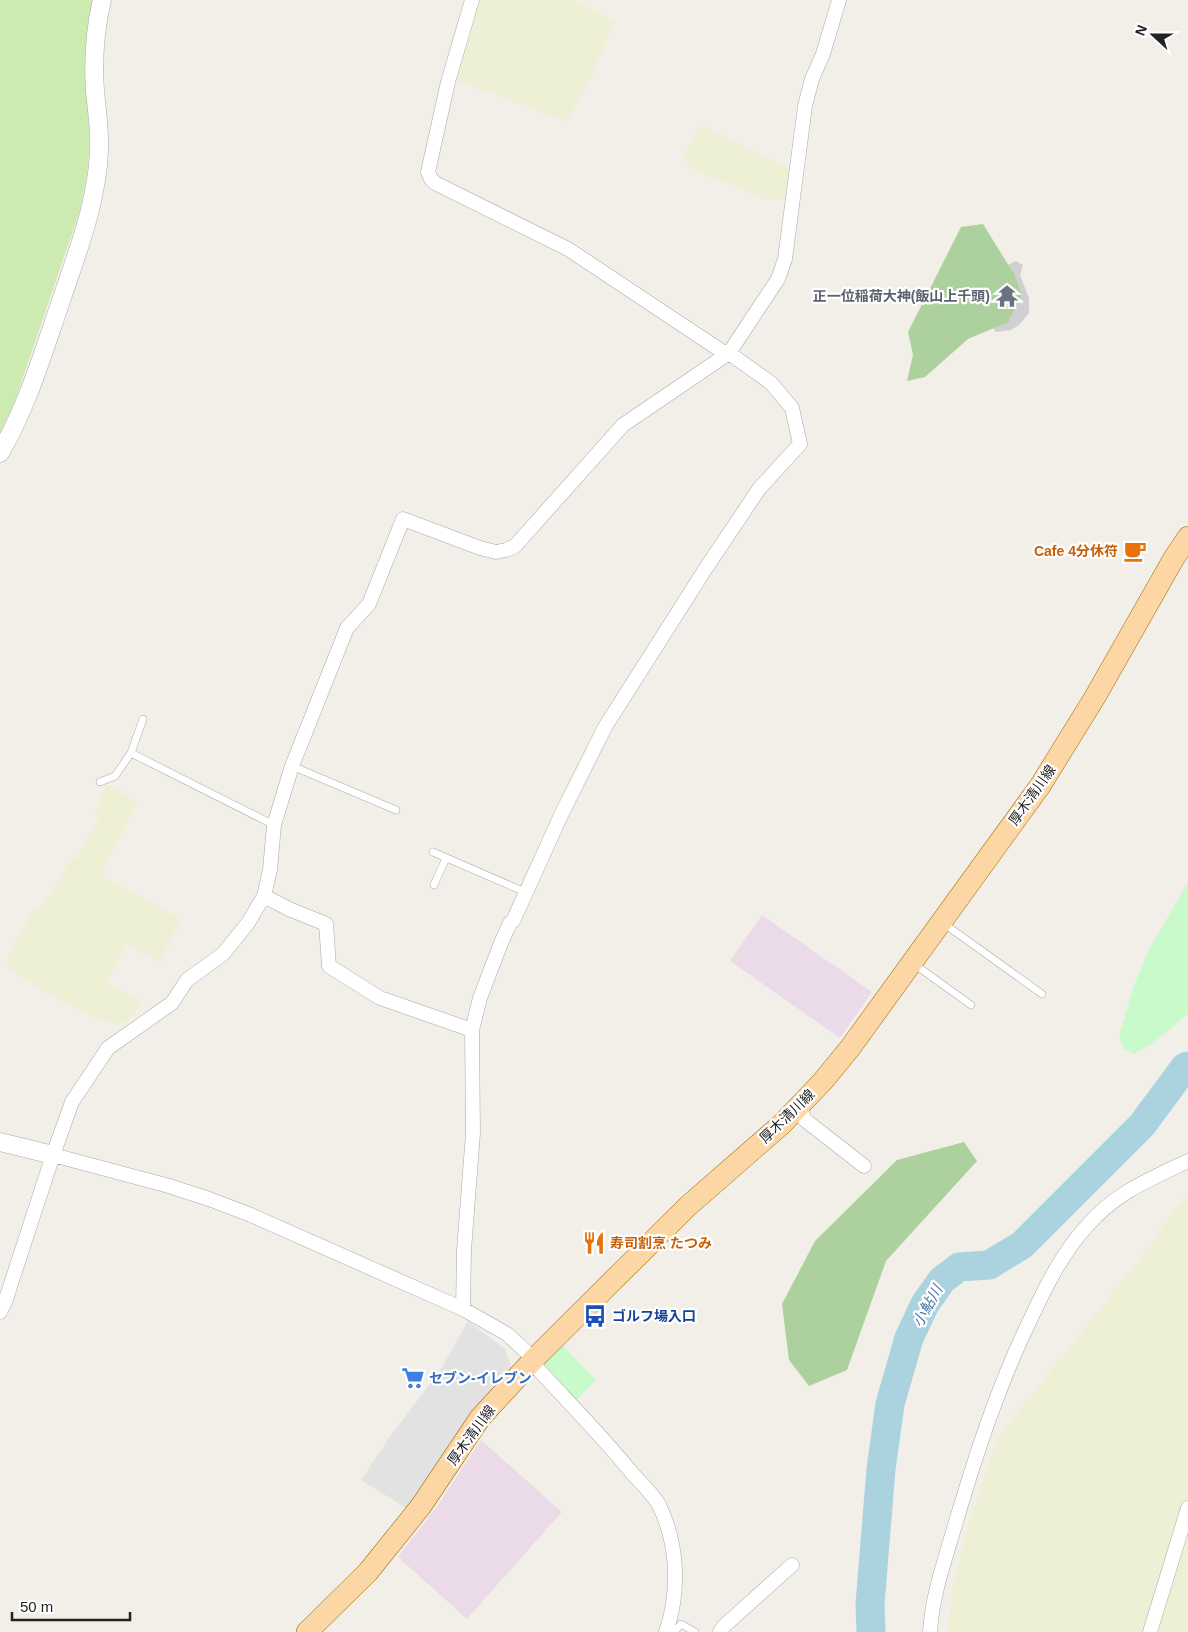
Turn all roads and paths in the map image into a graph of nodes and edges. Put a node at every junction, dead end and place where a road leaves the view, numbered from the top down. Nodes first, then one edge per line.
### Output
1 (102, 0) edge
2 (472, 0) edge
3 (839, 0) edge
4 (728, 353) junction
5 (0, 453) edge
6 (1188, 537) edge
7 (144, 719) dead end
8 (131, 753) junction
9 (292, 766) junction
10 (100, 782) dead end
11 (396, 810) dead end
12 (274, 825) junction
13 (433, 852) dead end
14 (446, 858) junction
15 (434, 885) dead end
16 (525, 892) junction
17 (264, 896) junction
18 (942, 922) junction
19 (912, 963) junction
20 (1042, 994) dead end
21 (971, 1005) dead end
22 (472, 1030) junction
23 (799, 1107) junction
24 (0, 1142) edge
25 (54, 1154) junction
26 (1188, 1161) edge
27 (864, 1166) dead end
28 (463, 1309) junction
29 (0, 1312) edge
30 (534, 1359) junction
31 (1188, 1508) edge
32 (1185, 1529) edge
33 (792, 1565) dead end
34 (307, 1632) edge
35 (666, 1632) edge
36 (674, 1632) edge
37 (695, 1632) edge
38 (720, 1632) edge
39 (930, 1632) edge
40 (1150, 1632) edge

1 - 5 street
2 - 4 street
3 - 4 street
4 - 9 street
4 - 16 street
6 - 18 main road, 厚木清川線
7 - 8 lane
8 - 10 lane
8 - 12 lane
9 - 11 lane
9 - 12 street
12 - 17 street
13 - 14 lane
14 - 15 lane
14 - 16 lane
16 - 22 street
17 - 22 street
17 - 25 street
18 - 19 main road, 厚木清川線
18 - 20 lane
19 - 21 lane
19 - 23 main road, 厚木清川線
22 - 28 street
23 - 27 street
23 - 30 main road, 厚木清川線
24 - 25 street
25 - 28 street
25 - 29 street
26 - 39 street
28 - 30 street
30 - 34 main road, 厚木清川線
30 - 35 street
31 - 32 street
32 - 40 street
33 - 38 street
36 - 37 lane

